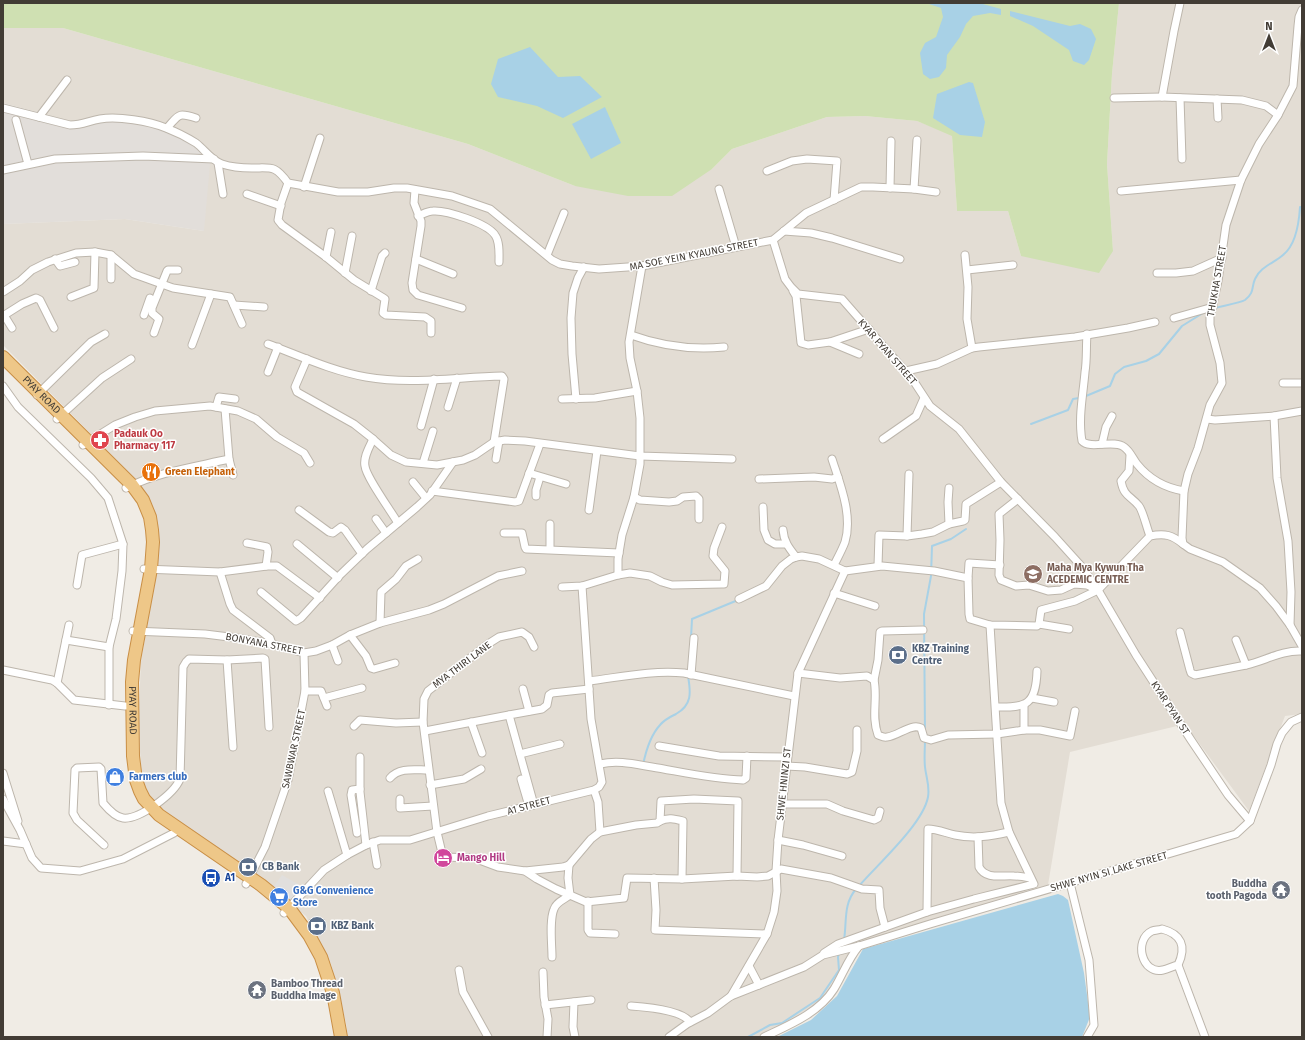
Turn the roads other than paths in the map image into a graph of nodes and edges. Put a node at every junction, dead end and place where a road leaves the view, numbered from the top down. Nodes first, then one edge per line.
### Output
1 (1180, 3) edge
2 (1302, 10) edge
3 (67, 80) dead end
4 (1162, 97) junction
5 (1114, 98) dead end
6 (1180, 98) junction
7 (1217, 99) junction
8 (3, 108) edge
9 (1278, 114) junction
10 (39, 117) junction
11 (196, 118) dead end
12 (1218, 118) dead end
13 (16, 120) dead end
14 (167, 128) junction
15 (320, 138) dead end
16 (917, 140) dead end
17 (891, 141) dead end
18 (1182, 159) dead end
19 (216, 161) junction
20 (28, 164) junction
21 (3, 170) edge
22 (767, 171) dead end
23 (1241, 180) junction
24 (288, 183) junction
25 (304, 187) junction
26 (890, 188) junction
27 (719, 189) dead end
28 (914, 189) junction
29 (415, 190) junction
30 (1121, 191) dead end
31 (936, 192) dead end
32 (223, 194) dead end
33 (247, 194) dead end
34 (834, 200) junction
35 (280, 206) junction
36 (564, 213) dead end
37 (418, 216) junction
38 (784, 231) junction
39 (331, 232) dead end
40 (352, 236) dead end
41 (773, 240) junction
42 (736, 247) junction
43 (95, 252) junction
44 (385, 253) dead end
45 (965, 254) dead end
46 (111, 255) junction
47 (547, 255) junction
48 (326, 257) junction
49 (1222, 258) junction
50 (55, 259) junction
51 (416, 259) junction
52 (900, 259) dead end
53 (75, 262) dead end
54 (499, 262) dead end
55 (1013, 265) dead end
56 (642, 266) junction
57 (584, 268) junction
58 (178, 270) dead end
59 (967, 270) junction
60 (345, 273) junction
61 (1157, 273) dead end
62 (453, 274) dead end
63 (111, 279) dead end
64 (159, 283) junction
65 (791, 287) junction
66 (371, 291) junction
67 (3, 292) edge
68 (211, 294) junction
69 (71, 297) dead end
70 (234, 305) junction
71 (264, 307) dead end
72 (1213, 307) junction
73 (462, 308) dead end
74 (144, 315) dead end
75 (4, 316) edge
76 (1174, 318) dead end
77 (1155, 322) dead end
78 (242, 324) dead end
79 (12, 328) dead end
80 (54, 328) dead end
81 (869, 329) junction
82 (154, 333) dead end
83 (431, 333) dead end
84 (105, 334) dead end
85 (1087, 334) junction
86 (631, 335) junction
87 (830, 342) junction
88 (268, 344) dead end
89 (192, 345) dead end
90 (724, 347) dead end
91 (278, 348) junction
92 (972, 348) junction
93 (859, 354) dead end
94 (3, 357) edge
95 (131, 359) dead end
96 (307, 359) junction
97 (3, 366) edge
98 (906, 371) junction
99 (268, 372) dead end
100 (457, 378) junction
101 (434, 379) junction
102 (1283, 383) dead end
103 (1302, 383) edge
104 (3, 386) edge
105 (637, 391) junction
106 (37, 394) junction
107 (924, 398) junction
108 (234, 399) dead end
109 (562, 399) dead end
110 (576, 399) junction
111 (216, 407) junction
112 (448, 407) dead end
113 (225, 409) junction
114 (1302, 412) edge
115 (59, 416) junction
116 (1112, 416) dead end
117 (1274, 416) junction
118 (1207, 419) junction
119 (421, 426) dead end
120 (433, 431) dead end
121 (373, 439) junction
122 (883, 439) dead end
123 (496, 442) junction
124 (86, 443) junction
125 (540, 444) junction
126 (1102, 444) junction
127 (597, 451) junction
128 (1130, 454) junction
129 (640, 456) junction
130 (229, 459) junction
131 (496, 459) dead end
132 (732, 459) dead end
133 (832, 459) dead end
134 (453, 462) junction
135 (310, 463) dead end
136 (423, 463) junction
137 (530, 472) junction
138 (909, 474) dead end
139 (233, 475) dead end
140 (540, 476) junction
141 (838, 477) junction
142 (759, 479) dead end
143 (413, 482) dead end
144 (1001, 482) junction
145 (566, 484) dead end
146 (129, 487) junction
147 (949, 488) dead end
148 (432, 491) junction
149 (1184, 491) junction
150 (536, 496) dead end
151 (634, 497) junction
152 (426, 498) junction
153 (1018, 500) junction
154 (763, 508) dead end
155 (299, 510) dead end
156 (588, 510) dead end
157 (376, 519) dead end
158 (698, 519) dead end
159 (398, 523) junction
160 (550, 524) dead end
161 (949, 524) junction
162 (722, 527) dead end
163 (783, 530) dead end
164 (386, 533) junction
165 (504, 533) dead end
166 (907, 536) junction
167 (1150, 536) junction
168 (247, 543) dead end
169 (123, 544) junction
170 (297, 544) dead end
171 (786, 544) junction
172 (1183, 544) junction
173 (550, 549) junction
174 (619, 553) junction
175 (362, 554) junction
176 (796, 557) junction
177 (418, 559) dead end
178 (834, 565) junction
179 (1000, 565) junction
180 (266, 566) junction
181 (878, 566) junction
182 (147, 569) junction
183 (522, 571) dead end
184 (845, 571) junction
185 (220, 572) junction
186 (618, 575) junction
187 (338, 578) junction
188 (968, 578) junction
189 (77, 585) dead end
190 (582, 586) junction
191 (562, 587) dead end
192 (1098, 590) junction
193 (260, 592) dead end
194 (834, 594) junction
195 (320, 598) junction
196 (739, 600) dead end
197 (875, 606) dead end
198 (380, 623) junction
199 (1039, 624) junction
200 (69, 625) dead end
201 (990, 625) junction
202 (1290, 625) junction
203 (1069, 628) dead end
204 (923, 630) dead end
205 (136, 631) junction
206 (1180, 632) dead end
207 (350, 635) junction
208 (694, 638) dead end
209 (66, 640) junction
210 (1236, 640) dead end
211 (272, 644) junction
212 (332, 645) junction
213 (1302, 646) edge
214 (110, 647) junction
215 (534, 647) dead end
216 (1302, 651) edge
217 (304, 654) junction
218 (227, 660) junction
219 (338, 661) dead end
220 (395, 663) dead end
221 (1246, 665) junction
222 (3, 670) edge
223 (1037, 671) dead end
224 (798, 673) junction
225 (688, 674) junction
226 (589, 680) junction
227 (874, 680) junction
228 (57, 683) junction
229 (362, 688) dead end
230 (523, 689) dead end
231 (589, 689) junction
232 (306, 691) junction
233 (794, 696) junction
234 (324, 698) junction
235 (1032, 698) junction
236 (1054, 702) dead end
237 (109, 705) junction
238 (1024, 705) junction
239 (125, 706) junction
240 (327, 706) dead end
241 (996, 707) junction
242 (1075, 711) dead end
243 (528, 712) junction
244 (509, 715) junction
245 (1302, 717) edge
246 (424, 722) junction
247 (472, 722) junction
248 (354, 726) dead end
249 (270, 727) dead end
250 (857, 730) dead end
251 (1024, 730) junction
252 (425, 731) junction
253 (997, 734) junction
254 (560, 744) dead end
255 (659, 746) dead end
256 (233, 747) dead end
257 (482, 753) dead end
258 (520, 754) junction
259 (747, 756) junction
260 (360, 757) dead end
261 (787, 757) junction
262 (600, 764) junction
263 (786, 766) junction
264 (481, 768) dead end
265 (428, 770) junction
266 (3, 773) edge
267 (390, 778) dead end
268 (521, 779) dead end
269 (430, 785) junction
270 (360, 789) junction
271 (594, 790) junction
272 (328, 791) dead end
273 (3, 799) edge
274 (400, 799) dead end
275 (783, 804) junction
276 (433, 806) junction
277 (532, 806) junction
278 (148, 809) junction
279 (880, 811) dead end
280 (660, 820) junction
281 (1250, 821) junction
282 (20, 830) junction
283 (176, 831) junction
284 (437, 832) junction
285 (600, 832) junction
286 (1009, 832) junction
287 (357, 834) dead end
288 (978, 837) junction
289 (778, 840) junction
290 (3, 841) edge
291 (373, 842) junction
292 (26, 844) junction
293 (366, 845) junction
294 (104, 846) dead end
295 (347, 855) junction
296 (842, 856) dead end
297 (378, 865) dead end
298 (569, 865) junction
299 (525, 871) junction
300 (776, 871) junction
301 (737, 876) junction
302 (654, 878) junction
303 (1030, 878) junction
304 (682, 879) junction
305 (248, 881) junction
306 (1070, 883) junction
307 (570, 895) junction
308 (588, 901) junction
309 (286, 911) junction
310 (927, 912) junction
311 (884, 928) junction
312 (615, 934) dead end
313 (767, 934) junction
314 (848, 945) junction
315 (859, 946) junction
316 (552, 957) dead end
317 (1178, 965) junction
318 (749, 966) junction
319 (459, 970) dead end
320 (542, 972) dead end
321 (759, 985) junction
322 (731, 996) junction
323 (591, 1000) dead end
324 (574, 1002) junction
325 (545, 1005) junction
326 (631, 1006) dead end
327 (690, 1022) junction
328 (334, 1037) edge
329 (341, 1037) edge
330 (488, 1037) edge
331 (547, 1037) edge
332 (575, 1037) edge
333 (669, 1037) edge
334 (764, 1037) edge
335 (1088, 1037) edge
336 (1205, 1037) edge

1 - 4 street
2 - 9 street, THUKHA STREET
3 - 10 street
4 - 5 street
4 - 6 street
6 - 7 street
6 - 18 street
7 - 9 street
7 - 12 street
8 - 10 street
9 - 23 street, THUKHA STREET
10 - 14 street
11 - 14 street
13 - 20 street
14 - 19 street
15 - 25 street
16 - 28 street
17 - 26 street
19 - 20 street
19 - 24 street
19 - 32 street
20 - 21 street
22 - 34 street
23 - 30 street
23 - 49 street, THUKHA STREET
24 - 25 street, MA SOE YEIN KYAUNG STREET
24 - 35 street
25 - 29 street, MA SOE YEIN KYAUNG STREET
26 - 28 street, MA SOE YEIN KYAUNG STREET
26 - 34 street, MA SOE YEIN KYAUNG STREET
27 - 42 street
28 - 31 street, MA SOE YEIN KYAUNG STREET
29 - 37 street
29 - 47 street, MA SOE YEIN KYAUNG STREET
33 - 35 street
34 - 38 street, MA SOE YEIN KYAUNG STREET
35 - 48 street
36 - 47 street
37 - 51 street
37 - 54 street
38 - 41 street, MA SOE YEIN KYAUNG STREET
38 - 52 street
39 - 48 street
40 - 60 street
41 - 42 street, MA SOE YEIN KYAUNG STREET
41 - 65 street
42 - 56 street, MA SOE YEIN KYAUNG STREET
43 - 46 street
43 - 50 street
43 - 69 street
44 - 66 street
45 - 59 street
46 - 63 street
46 - 64 street
47 - 57 street, MA SOE YEIN KYAUNG STREET
48 - 60 street
49 - 61 street
49 - 72 street, THUKHA STREET
50 - 53 street
50 - 67 street
51 - 62 street
51 - 73 street
55 - 59 street
56 - 57 street, MA SOE YEIN KYAUNG STREET
56 - 86 street
57 - 110 street
58 - 64 street
59 - 92 street
60 - 66 street
64 - 68 street
64 - 74 street
64 - 82 street
65 - 81 street, KYAR PYAN STREET
65 - 87 street
66 - 83 street
68 - 70 street
68 - 89 street
70 - 71 street
70 - 78 street
72 - 76 street
72 - 118 street, THUKHA STREET
75 - 79 street
75 - 80 street
77 - 85 street
81 - 87 street
81 - 98 street, KYAR PYAN STREET
84 - 106 street
85 - 92 street
85 - 126 street
86 - 90 street
86 - 105 street
87 - 93 street
88 - 91 street
91 - 96 street
91 - 99 street
92 - 98 street
94 - 106 highway, PYAY ROAD
95 - 115 street
96 - 101 street
96 - 121 street
97 - 106 highway, PYAY ROAD
98 - 107 street, KYAR PYAN STREET
100 - 101 street
100 - 112 street
100 - 123 street
101 - 119 street
102 - 103 street
104 - 169 street
105 - 110 street
105 - 129 street
106 - 115 highway, PYAY ROAD
107 - 122 street
107 - 144 street, KYAR PYAN STREET
108 - 111 street
109 - 110 street
111 - 113 street
111 - 124 street
113 - 130 street
113 - 135 street
114 - 117 street
115 - 124 highway, PYAY ROAD
116 - 126 street
117 - 118 street
117 - 202 street
118 - 149 street, THUKHA STREET
120 - 136 street
121 - 136 street
121 - 159 street
123 - 125 street
123 - 131 street
123 - 134 street
124 - 146 highway, PYAY ROAD
125 - 127 street
125 - 137 street
126 - 128 street
127 - 129 street
127 - 156 street
128 - 149 street
128 - 167 street
129 - 132 street
129 - 151 street
130 - 139 street
130 - 146 street
133 - 141 street
134 - 136 street
134 - 148 street
137 - 140 street
137 - 148 street
138 - 166 street
140 - 145 street
140 - 150 street
141 - 142 street
141 - 178 street
143 - 152 street
144 - 153 street, KYAR PYAN STREET
144 - 161 street
146 - 182 highway, PYAY ROAD
147 - 161 street
148 - 152 street
149 - 172 street, THUKHA STREET
151 - 158 street
151 - 174 street
152 - 159 street
153 - 179 street
153 - 192 street, KYAR PYAN STREET
154 - 171 street
155 - 175 street
157 - 164 street
159 - 164 street
160 - 173 street
161 - 166 street
162 - 186 street
163 - 171 street
164 - 175 street
165 - 173 street
166 - 181 street
167 - 172 street
167 - 192 street
168 - 180 street
169 - 189 street
169 - 214 street
170 - 187 street
171 - 176 street
172 - 202 street
173 - 174 street
174 - 186 street
175 - 187 street
176 - 178 street
176 - 196 street
177 - 198 street
178 - 184 street
179 - 188 street
179 - 192 street
180 - 185 street
180 - 195 street
181 - 184 street
181 - 188 street
182 - 185 street
182 - 205 highway, PYAY ROAD
183 - 198 street, BONYANA STREET
184 - 194 street, SHWE HNINZI ST
185 - 211 street
186 - 190 street
187 - 195 street
188 - 201 street
190 - 191 street
190 - 226 street
192 - 199 street
192 - 281 street, KYAR PYAN ST
193 - 195 street
194 - 197 street
194 - 224 street, SHWE HNINZI ST
198 - 207 street, BONYANA STREET
199 - 201 street
199 - 203 street
200 - 209 street
201 - 241 street
202 - 213 street
204 - 227 street
205 - 211 street, BONYANA STREET
205 - 239 highway, PYAY ROAD
205 - 278 highway, PYAY ROAD
206 - 221 street
207 - 212 street, BONYANA STREET
207 - 220 street
208 - 225 street
209 - 214 street
209 - 228 street
210 - 221 street
211 - 217 street, BONYANA STREET
212 - 217 street, BONYANA STREET
212 - 219 street
214 - 237 street
215 - 246 street, MYA THIRI LANE
216 - 221 street
217 - 232 street, SAWBWAR STREET
218 - 249 street
218 - 256 street
218 - 278 street
222 - 228 street
223 - 235 street
224 - 227 street
224 - 233 street, SHWE HNINZI ST
225 - 226 street
225 - 233 street
226 - 231 street
227 - 253 street
228 - 237 street
229 - 234 street
230 - 243 street
231 - 243 street
231 - 262 street
232 - 234 street
232 - 305 street, SAWBWAR STREET
233 - 261 street, SHWE HNINZI ST
234 - 240 street
235 - 236 street
235 - 238 street
237 - 239 street
238 - 241 street
238 - 251 street
239 - 278 highway, PYAY ROAD
241 - 253 street
242 - 251 street
243 - 244 street
244 - 247 street
244 - 258 street
245 - 281 street, SHWE NYIN SI LAKE STREET
246 - 248 street
246 - 252 street, MYA THIRI LANE
247 - 252 street
247 - 257 street
250 - 263 street
251 - 253 street
252 - 265 street, MYA THIRI LANE
253 - 286 street
254 - 258 street
255 - 259 street
258 - 277 street
259 - 261 street
259 - 262 street
260 - 270 street
261 - 263 street, SHWE HNINZI ST
262 - 271 street
263 - 275 street, SHWE HNINZI ST
264 - 269 street
265 - 267 street
265 - 269 street, MYA THIRI LANE
266 - 282 street
268 - 277 street
269 - 276 street, MYA THIRI LANE
270 - 287 street
270 - 293 street
271 - 277 street, A1 STREET
271 - 285 street
272 - 295 street
273 - 282 street
274 - 276 street
275 - 279 street
275 - 289 street, SHWE HNINZI ST
276 - 284 street, MYA THIRI LANE
277 - 284 street, A1 STREET
278 - 283 highway, PYAY ROAD
278 - 294 street
280 - 285 street
280 - 301 street
280 - 304 street
281 - 306 street, SHWE NYIN SI LAKE STREET
282 - 292 street
283 - 292 street
283 - 305 highway, PYAY ROAD
284 - 291 street, A1 STREET
284 - 299 street, MYA THIRI LANE
285 - 298 street
286 - 288 street
286 - 303 street
288 - 303 street
288 - 310 street
289 - 296 street
289 - 300 street, SHWE HNINZI ST
290 - 292 street
291 - 293 street, A1 STREET
291 - 297 street
293 - 295 street, A1 STREET
295 - 309 street, A1 STREET
298 - 299 street
298 - 307 street
299 - 307 street
300 - 301 street
300 - 311 street
300 - 313 street, SHWE HNINZI ST
301 - 304 street
302 - 304 street
302 - 308 street
302 - 313 street
303 - 310 street
305 - 309 highway, PYAY ROAD
306 - 315 street, SHWE NYIN SI LAKE STREET
306 - 335 street
307 - 308 street
307 - 316 street
308 - 312 street
309 - 328 highway, PYAY ROAD
309 - 329 highway, PYAY ROAD
310 - 311 street
311 - 314 street
313 - 318 street, SHWE HNINZI ST
314 - 315 street, SHWE NYIN SI LAKE STREET
314 - 321 street
315 - 334 street
317 - 317 street
317 - 336 street
318 - 321 street
318 - 322 street, SHWE HNINZI ST
319 - 330 street
320 - 325 street
321 - 322 street
322 - 327 street
323 - 324 street
324 - 325 street
324 - 332 street
325 - 331 street
326 - 327 street
327 - 333 street

